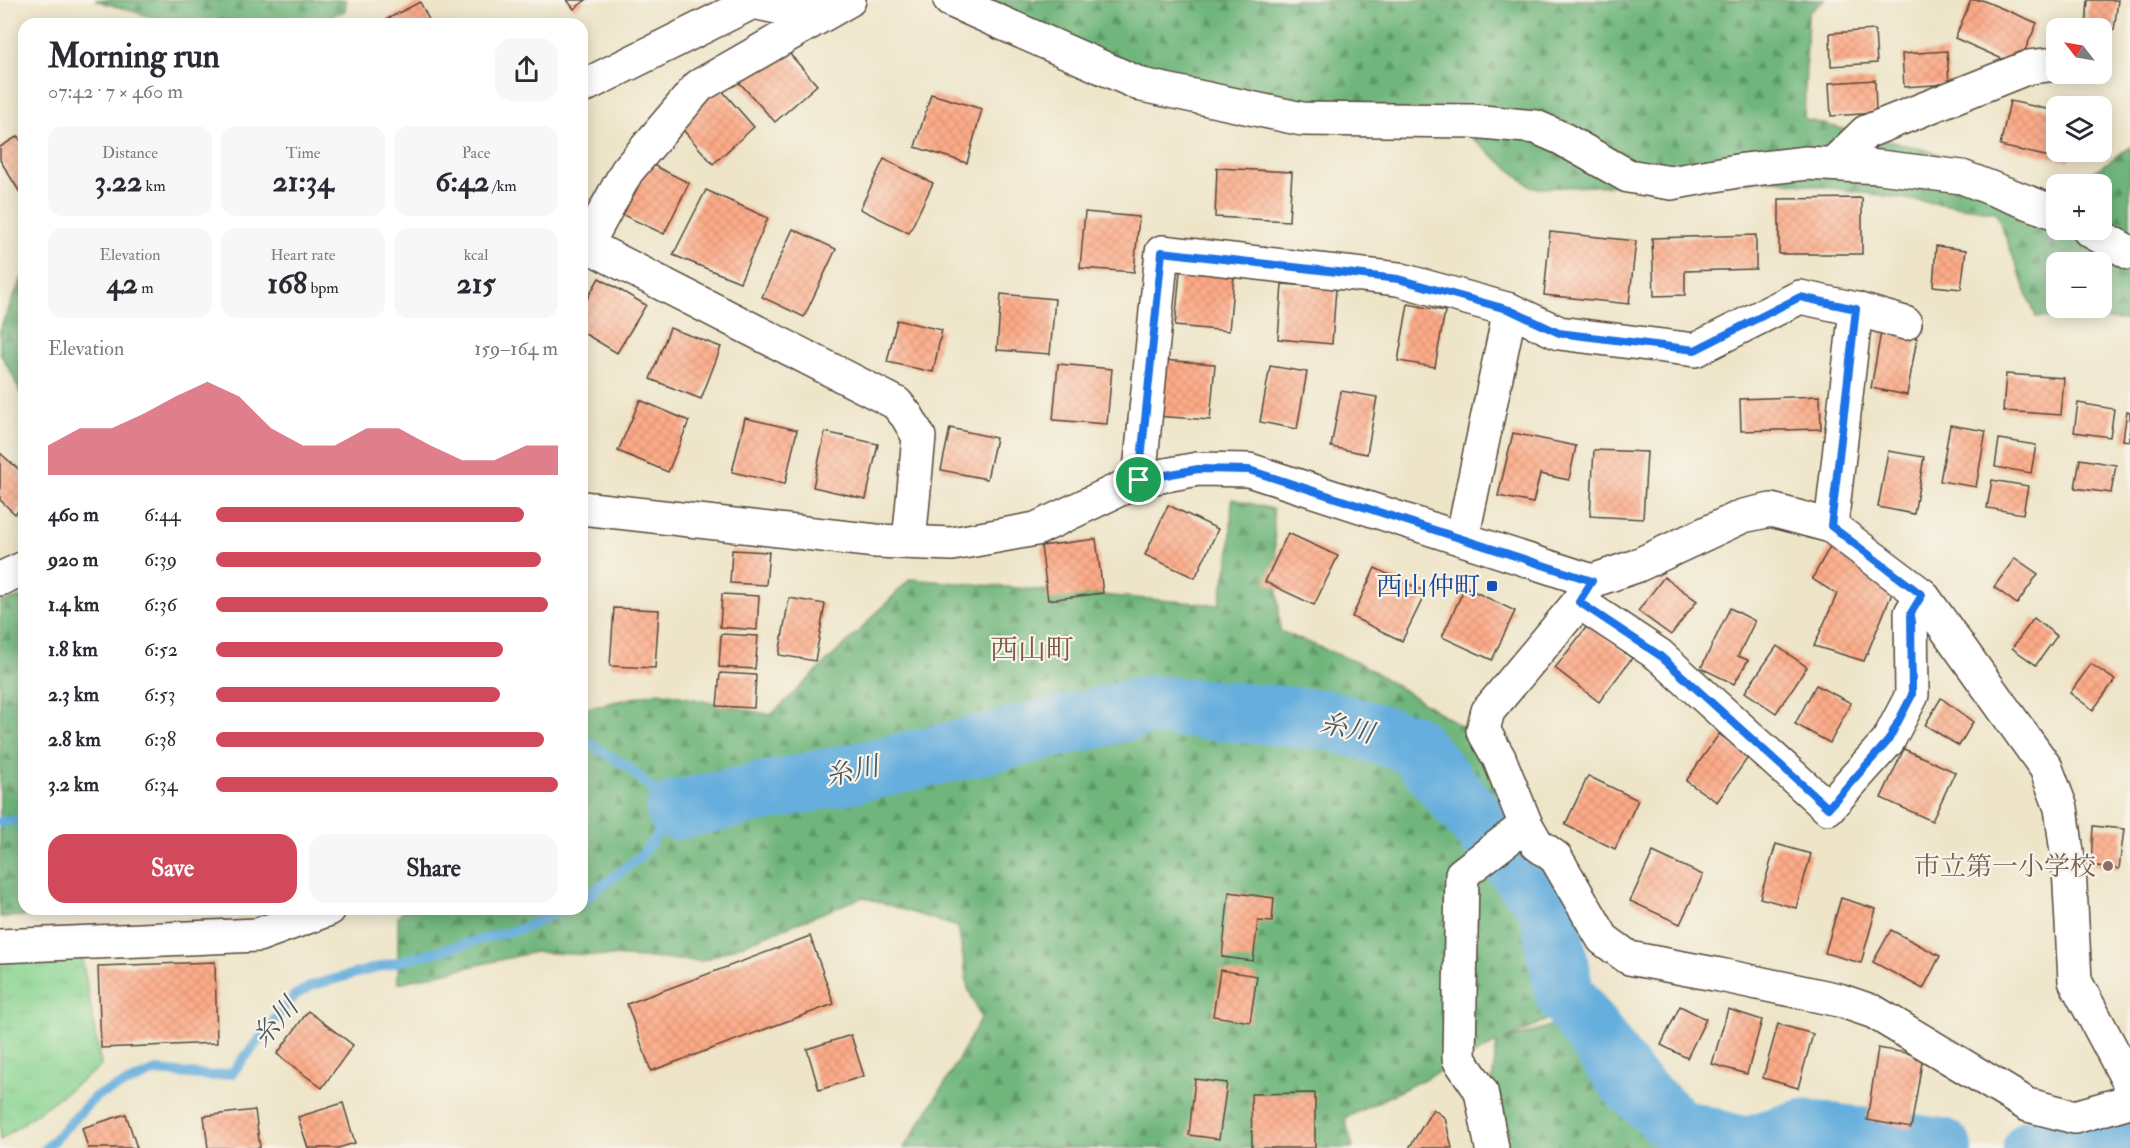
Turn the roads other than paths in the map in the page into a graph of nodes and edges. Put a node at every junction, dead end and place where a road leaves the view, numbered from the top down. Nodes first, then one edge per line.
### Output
1 (849, 0) edge
2 (950, 0) edge
3 (818, 16) junction
4 (2046, 65) edge
5 (588, 84) edge
6 (1833, 164) junction
7 (2046, 209) edge
8 (588, 239) edge
9 (2107, 240) edge
10 (588, 248) edge
11 (2130, 253) edge
12 (1856, 309) junction
13 (1510, 310) junction
14 (1905, 323) dead end
15 (1139, 480) junction
16 (588, 509) edge
17 (1831, 526) junction
18 (1462, 539) junction
19 (909, 542) junction
20 (18, 571) edge
21 (0, 579) edge
22 (1586, 592) junction
23 (1922, 595) junction
24 (1526, 825) junction
25 (313, 915) edge
26 (0, 946) edge
27 (2130, 1084) edge
28 (2130, 1101) edge
29 (1492, 1148) edge

1 - 3 street
2 - 6 street
3 - 5 street
3 - 8 street
4 - 6 street
6 - 7 street
9 - 11 street
10 - 19 street
12 - 13 street
12 - 14 street
12 - 17 street
13 - 15 street
13 - 18 street
15 - 18 street
15 - 19 street
16 - 19 street
17 - 22 street
17 - 23 street
18 - 22 street
20 - 21 street
22 - 23 street
22 - 24 street
23 - 27 street
24 - 28 street
24 - 29 street
25 - 26 street

